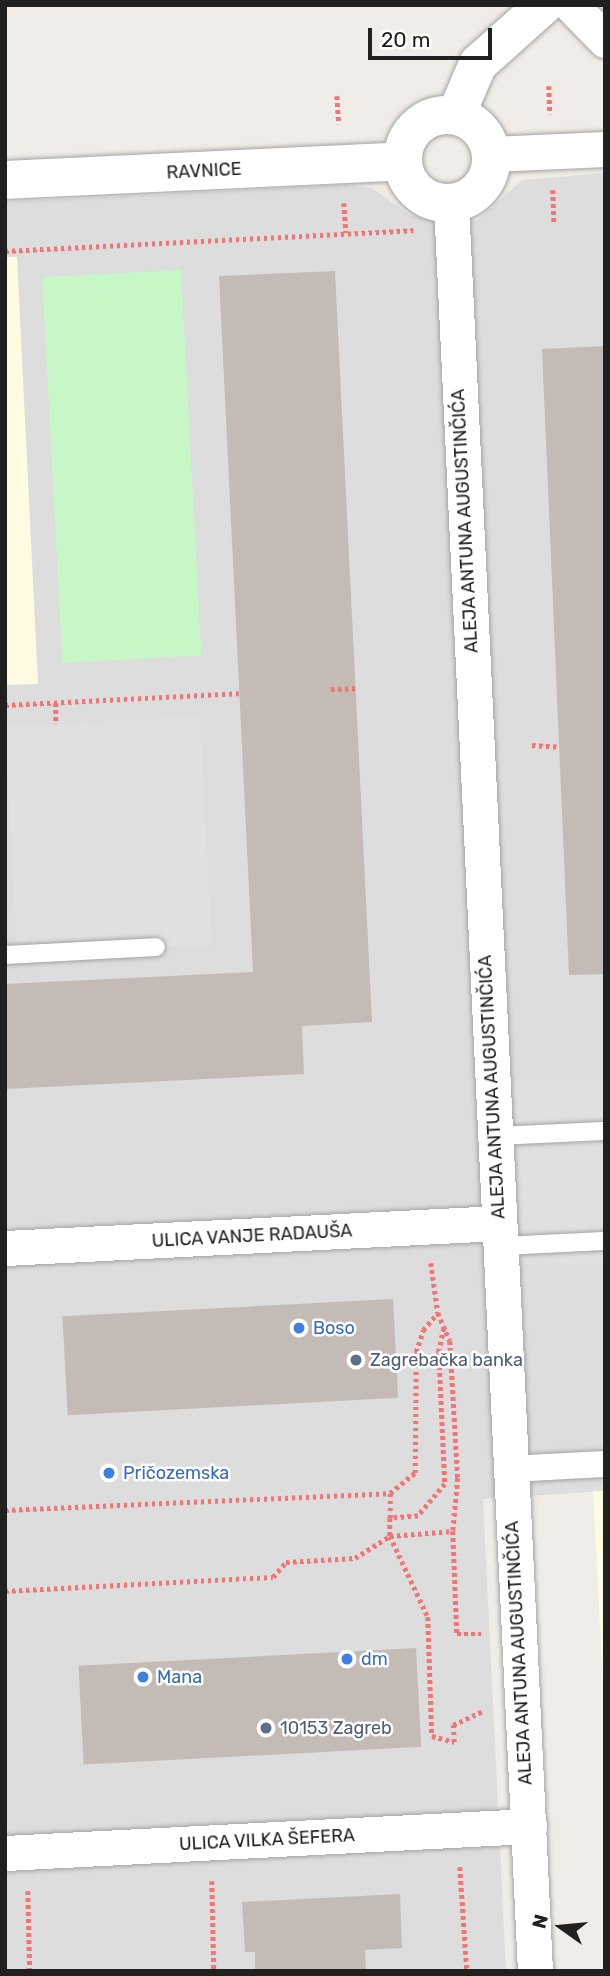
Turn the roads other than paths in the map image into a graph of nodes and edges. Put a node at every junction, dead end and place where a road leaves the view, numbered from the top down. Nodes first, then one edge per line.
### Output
1 (544, 5) edge
2 (571, 5) edge
3 (605, 40) edge
4 (456, 115) junction
5 (605, 149) edge
6 (491, 154) junction
7 (402, 161) junction
8 (5, 180) edge
9 (451, 203) junction
10 (156, 947) dead end
11 (5, 955) edge
12 (605, 1131) edge
13 (495, 1136) junction
14 (500, 1235) junction
15 (605, 1241) edge
16 (5, 1248) edge
17 (605, 1464) edge
18 (509, 1469) junction
19 (528, 1826) junction
20 (5, 1853) edge
21 (535, 1971) edge

1 - 4 street
2 - 3 street
4 - 6 street
4 - 7 street
5 - 6 street
6 - 9 street
7 - 8 street, RAVNICE
7 - 9 street
9 - 13 street, ALEJA ANTUNA AUGUSTINČIĆA
10 - 11 lane
12 - 13 lane
13 - 14 street, ALEJA ANTUNA AUGUSTINČIĆA
14 - 15 lane
14 - 16 street, ULICA VANJE RADAUŠA
14 - 18 street, ALEJA ANTUNA AUGUSTINČIĆA
17 - 18 street
18 - 19 street, ALEJA ANTUNA AUGUSTINČIĆA
19 - 20 street, ULICA VILKA ŠEFERA
19 - 21 street, ALEJA ANTUNA AUGUSTINČIĆA

